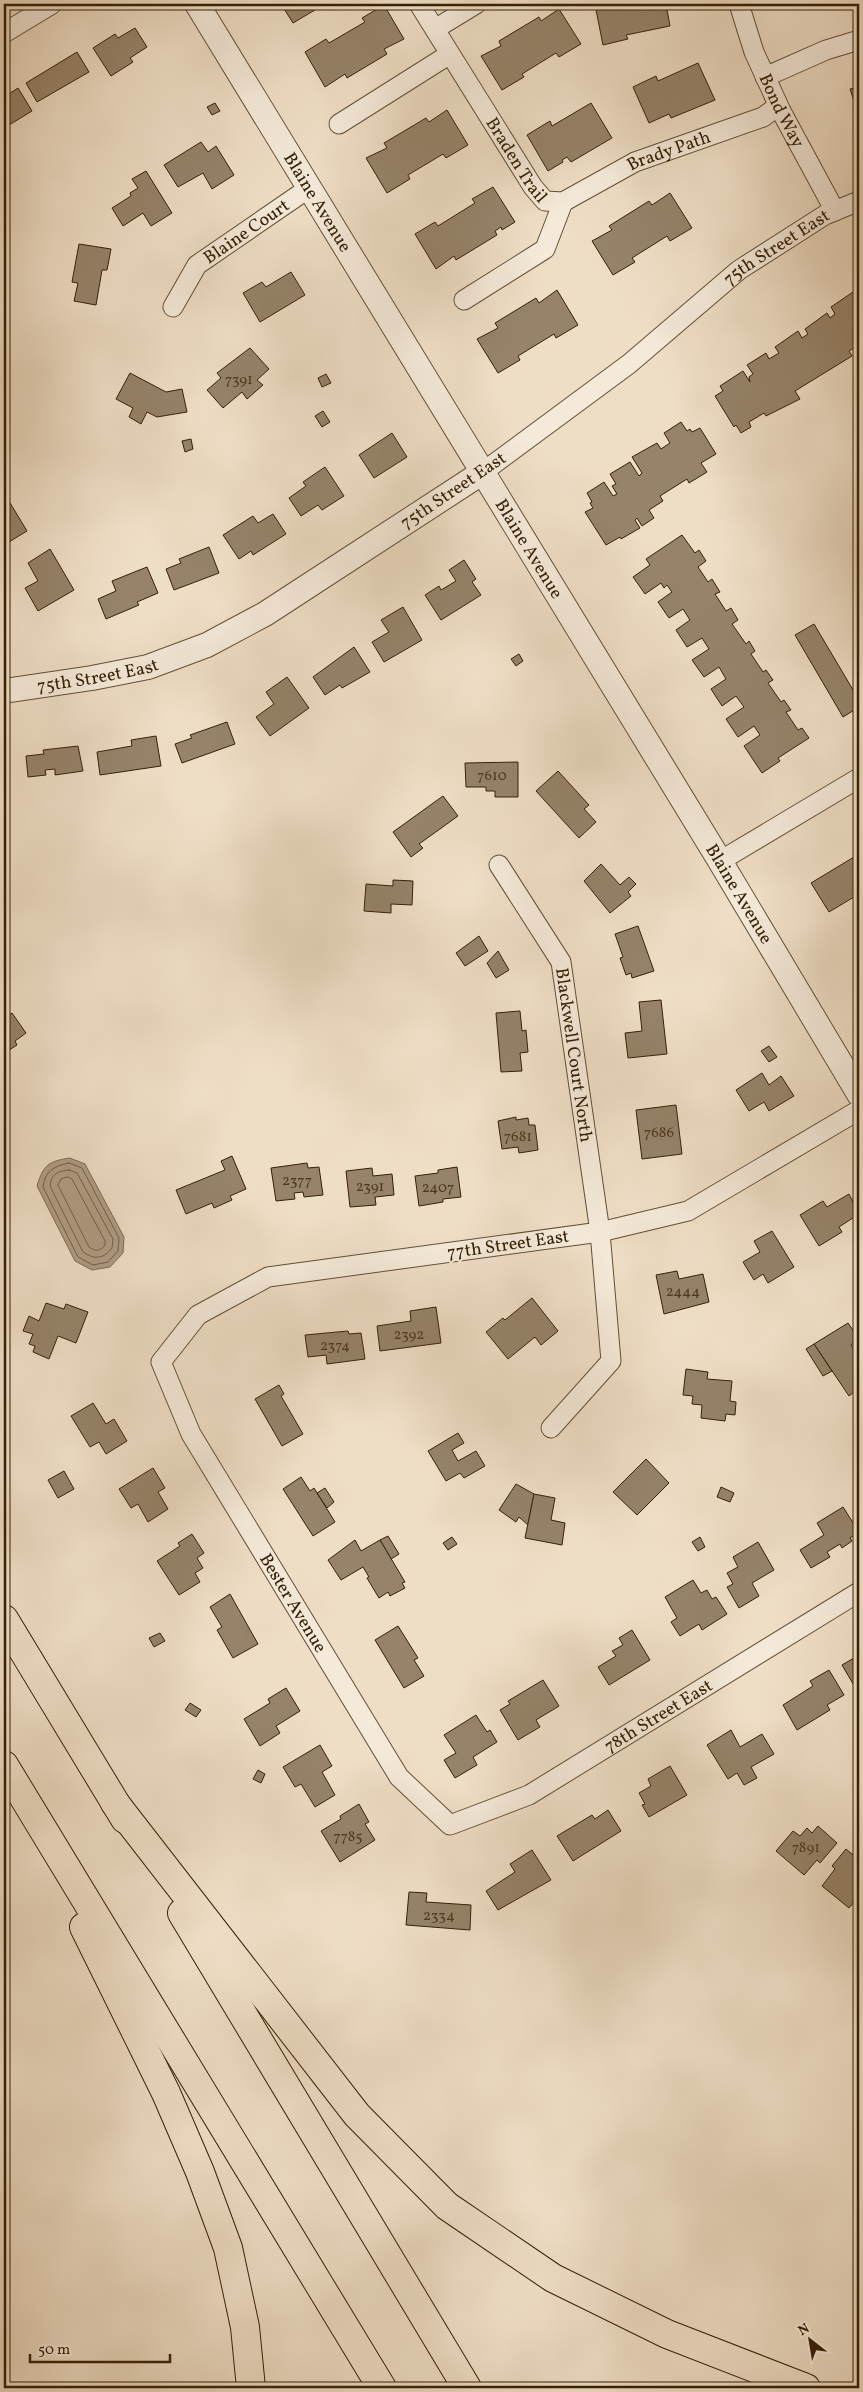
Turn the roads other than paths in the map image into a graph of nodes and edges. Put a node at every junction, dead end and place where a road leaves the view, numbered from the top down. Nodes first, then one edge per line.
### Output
1 (52, 4) edge
2 (197, 4) edge
3 (419, 4) edge
4 (476, 4) edge
5 (739, 4) edge
6 (435, 29) junction
7 (4, 34) edge
8 (859, 40) edge
9 (450, 54) junction
10 (765, 77) junction
11 (778, 106) junction
12 (339, 124) dead end
13 (309, 188) junction
14 (859, 201) edge
15 (563, 202) junction
16 (835, 211) junction
17 (464, 300) dead end
18 (173, 307) dead end
19 (483, 472) junction
20 (4, 691) edge
21 (859, 778) edge
22 (720, 861) junction
23 (499, 865) dead end
24 (859, 1094) edge
25 (859, 1110) edge
26 (600, 1232) junction
27 (161, 1362) joint
28 (551, 1428) dead end
29 (859, 1592) edge
30 (4, 1619) edge
31 (5, 1767) edge
32 (115, 1803) junction
33 (450, 1825) joint
34 (251, 2388) edge
35 (382, 2388) edge
36 (467, 2388) edge
37 (806, 2388) edge

1 - 7 street
2 - 13 street, Blaine Avenue
3 - 6 street, Braden Trail
4 - 6 street
5 - 10 street, Bond Way
6 - 9 street, Braden Trail
8 - 10 street
9 - 12 street
9 - 15 street, Braden Trail
10 - 11 street, Bond Way
11 - 15 street, Brady Path
11 - 16 street, Bond Way
13 - 18 street, Blaine Court
13 - 19 street, Blaine Avenue
14 - 16 street, 75th Street East
15 - 17 street, Braden Trail
16 - 19 street, 75th Street East
19 - 20 street, 75th Street East
19 - 22 street, Blaine Avenue
21 - 22 street
22 - 24 street, Blaine Avenue
23 - 26 street, Blackwell Court North
25 - 26 street, 77th Street East
26 - 27 street, 77th Street East
26 - 28 street, Blackwell Court North
27 - 33 street, Bester Avenue
29 - 33 street, 78th Street East
30 - 32 highway
31 - 34 highway
31 - 35 highway
32 - 36 highway
32 - 37 highway

